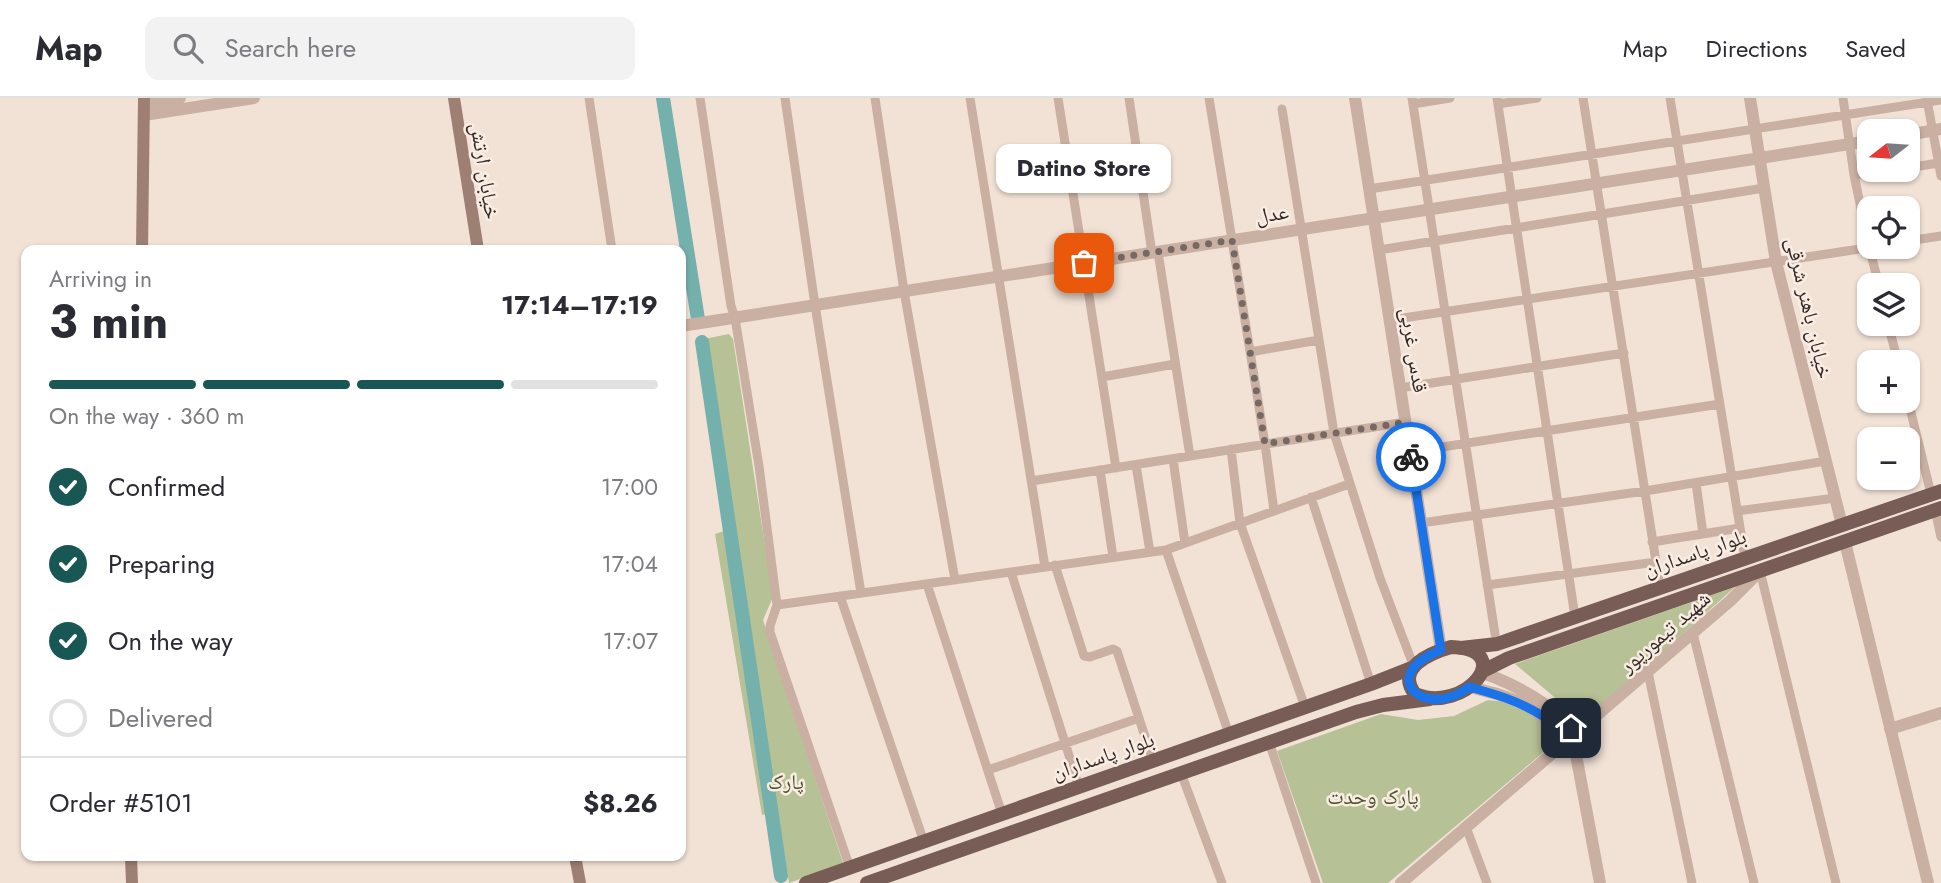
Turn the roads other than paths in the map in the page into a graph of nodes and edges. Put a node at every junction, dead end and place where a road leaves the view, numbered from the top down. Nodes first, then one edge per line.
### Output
1 (180, 98) edge
2 (254, 98) edge
3 (454, 98) edge
4 (589, 98) edge
5 (700, 98) edge
6 (785, 98) edge
7 (875, 98) edge
8 (970, 98) edge
9 (1058, 98) edge
10 (1129, 98) edge
11 (1209, 98) edge
12 (1355, 98) edge
13 (1450, 98) edge
14 (1537, 98) edge
15 (1583, 98) edge
16 (1670, 98) edge
17 (1750, 98) edge
18 (1843, 98) edge
19 (1927, 100) edge
20 (1941, 100) edge
21 (1412, 101) edge
22 (1497, 101) edge
23 (144, 105) edge
24 (1282, 109) dead end
25 (1846, 114) junction
26 (1755, 130) junction
27 (1936, 130) edge
28 (1677, 142) junction
29 (1857, 143) edge
30 (1850, 144) junction
31 (1591, 155) junction
32 (1759, 158) junction
33 (1938, 163) junction
34 (1920, 166) edge
35 (1507, 168) junction
36 (1681, 170) junction
37 (1854, 175) junction
38 (1857, 175) edge
39 (1941, 176) edge
40 (1424, 181) junction
41 (1596, 183) junction
42 (1763, 188) junction
43 (1369, 189) junction
44 (1512, 196) junction
45 (1859, 196) edge
46 (1686, 200) junction
47 (1429, 209) junction
48 (1601, 214) junction
49 (1374, 218) junction
50 (1516, 227) junction
51 (1301, 229) junction
52 (1941, 236) edge
53 (1232, 240) junction
54 (1920, 240) edge
55 (1433, 241) junction
56 (142, 245) edge
57 (477, 245) edge
58 (611, 245) edge
59 (1857, 249) edge
60 (1379, 250) junction
61 (1155, 252) junction
62 (1776, 262) junction
63 (1084, 263) junction
64 (1698, 274) junction
65 (998, 277) junction
66 (1613, 286) junction
67 (904, 291) junction
68 (1527, 299) junction
69 (815, 305) junction
70 (1444, 312) junction
71 (735, 318) junction
72 (1390, 320) junction
73 (686, 325) edge
74 (1319, 340) junction
75 (1250, 352) junction
76 (1624, 353) junction
77 (1175, 365) junction
78 (1537, 367) junction
79 (1102, 377) junction
80 (1455, 380) junction
81 (1400, 388) junction
82 (1720, 404) junction
83 (1912, 413) edge
84 (1633, 418) junction
85 (1406, 422) junction
86 (1546, 431) junction
87 (1334, 433) junction
88 (1265, 444) junction
89 (1465, 444) junction
90 (1231, 449) junction
91 (1410, 452) junction
92 (1190, 456) junction
93 (1173, 459) junction
94 (1825, 461) junction
95 (1136, 464) junction
96 (1116, 468) junction
97 (1100, 470) junction
98 (1732, 477) junction
99 (1031, 481) junction
100 (1696, 482) junction
101 (1349, 484) junction
102 (1645, 491) junction
103 (1936, 493) edge
104 (1311, 498) junction
105 (1835, 499) junction
106 (1558, 503) junction
107 (1938, 509) edge
108 (1274, 511) junction
109 (1737, 511) junction
110 (1476, 515) junction
111 (1240, 523) junction
112 (1421, 523) junction
113 (1842, 525) junction
114 (1740, 528) junction
115 (1703, 534) junction
116 (1941, 537) edge
117 (1652, 542) junction
118 (1845, 542) junction
119 (1185, 543) junction
120 (1166, 550) junction
121 (1150, 552) junction
122 (1113, 557) junction
123 (1745, 558) junction
124 (1656, 562) junction
125 (1055, 565) junction
126 (1045, 567) junction
127 (1760, 571) junction
128 (1011, 572) junction
129 (1568, 574) junction
130 (955, 580) junction
131 (927, 584) junction
132 (1487, 585) junction
133 (1660, 587) junction
134 (861, 593) junction
135 (839, 596) junction
136 (778, 605) junction
137 (1575, 617) junction
138 (1693, 633) junction
139 (1495, 634) dead end
140 (1461, 648) junction
141 (1441, 650) junction
142 (1414, 667) junction
143 (1483, 672) junction
144 (1648, 672) junction
145 (1373, 683) junction
146 (1469, 687) junction
147 (1430, 699) junction
148 (1383, 705) junction
149 (1305, 707) junction
150 (1941, 713) edge
151 (1139, 718) junction
152 (1890, 729) junction
153 (1229, 734) junction
154 (1572, 737) junction
155 (1269, 742) junction
156 (1065, 743) junction
157 (1153, 761) junction
158 (988, 770) junction
159 (1181, 773) junction
160 (1079, 787) junction
161 (1002, 814) junction
162 (1466, 827) junction
163 (924, 842) junction
164 (131, 861) edge
165 (576, 861) edge
166 (850, 868) junction
167 (132, 883) edge
168 (580, 883) edge
169 (806, 883) edge
170 (867, 883) edge
171 (1222, 883) edge
172 (1316, 883) edge
173 (1401, 883) edge
174 (1487, 883) edge
175 (1600, 883) edge
176 (1692, 883) edge
177 (1754, 883) edge
178 (1836, 883) edge
179 (1928, 883) edge

1 - 23 street
2 - 23 street
3 - 57 main road, خیابان ارتش
4 - 58 street
5 - 71 street
6 - 69 street
7 - 67 street
8 - 65 street
9 - 63 street
10 - 61 street
11 - 53 street
12 - 43 street, قدس غربی
13 - 21 street
14 - 22 street
15 - 31 street
16 - 28 street
17 - 26 street, خیابان باهنر شرقی
18 - 25 street
19 - 20 street
19 - 25 street
19 - 27 street
21 - 40 street
22 - 35 street
23 - 56 main road
24 - 51 street
25 - 26 street
25 - 30 street
26 - 28 street
26 - 32 street, خیابان باهنر شرقی
27 - 33 street
28 - 31 street
28 - 36 street
29 - 30 street, عدل
30 - 32 street, عدل
30 - 37 street
31 - 35 street
31 - 41 street
32 - 36 street, عدل
32 - 42 street, خیابان باهنر شرقی
33 - 34 street
33 - 39 street
35 - 40 street
35 - 44 street
36 - 41 street, عدل
36 - 46 street
37 - 38 street
37 - 45 street
40 - 43 street
40 - 47 street
41 - 44 street, عدل
41 - 48 street
42 - 46 street
42 - 62 street, خیابان باهنر شرقی
43 - 49 street, قدس غربی
44 - 47 street, عدل
44 - 50 street
46 - 48 street
46 - 64 street
47 - 49 street, عدل
47 - 55 street
48 - 50 street
48 - 66 street
49 - 51 street, عدل
49 - 60 street, قدس غربی
50 - 55 street
50 - 68 street
51 - 53 street, عدل
51 - 74 street
52 - 54 street
53 - 61 street, عدل
53 - 75 street
55 - 60 street
55 - 70 street
59 - 62 street
60 - 72 street, قدس غربی
61 - 63 street, عدل
61 - 77 street
62 - 64 street
62 - 94 street, خیابان باهنر شرقی
63 - 65 street, عدل
63 - 79 street
64 - 66 street
64 - 82 street
65 - 67 street, عدل
65 - 99 street
66 - 68 street
66 - 76 street
67 - 69 street, عدل
67 - 130 street
68 - 70 street
68 - 78 street
69 - 71 street, عدل
69 - 134 street
70 - 72 street
70 - 80 street
71 - 73 street, عدل
71 - 136 street
72 - 81 street, قدس غربی
74 - 75 street
74 - 87 street
75 - 88 street
76 - 78 street
76 - 84 street
77 - 79 street
77 - 92 street
78 - 80 street
78 - 86 street
79 - 96 street
80 - 81 street
80 - 89 street
81 - 85 street, قدس غربی
82 - 84 street
82 - 98 street
83 - 103 street
84 - 86 street
84 - 102 street
85 - 87 street
85 - 91 street, قدس غربی
86 - 89 street
86 - 106 street
87 - 88 street
87 - 101 street
88 - 90 street
88 - 108 street
89 - 91 street
89 - 110 street
90 - 92 street
90 - 111 street
91 - 112 street, قدس غربی
92 - 93 street
93 - 95 street
93 - 119 street
94 - 98 street
94 - 105 street, خیابان باهنر شرقی
95 - 96 street
95 - 121 street
96 - 97 street
97 - 99 street
97 - 122 street
98 - 100 street
98 - 109 street
99 - 126 street
100 - 102 street
100 - 115 street
101 - 104 street
101 - 142 street
102 - 106 street
102 - 117 street
103 - 113 main road, بلوار پاسداران
104 - 108 street
104 - 145 street
105 - 109 street
105 - 113 street, خیابان باهنر شرقی
106 - 110 street
106 - 129 street
107 - 116 street
107 - 118 main road, بلوار پاسداران
108 - 111 street
109 - 114 street
110 - 112 street
110 - 132 street
111 - 119 street
111 - 149 street
112 - 141 street, قدس غربی
113 - 123 main road, بلوار پاسداران
114 - 115 street
114 - 123 street
115 - 117 street
117 - 124 street
118 - 127 main road, بلوار پاسداران
118 - 152 street
119 - 120 street
120 - 121 street
120 - 153 street
121 - 122 street
122 - 125 street
123 - 133 main road, بلوار پاسداران
124 - 129 street
124 - 133 street
125 - 126 street
125 - 151 street
126 - 128 street
127 - 138 street, شهید تیمورپور
127 - 143 main road, بلوار پاسداران
127 - 178 street
128 - 130 street
128 - 156 street
129 - 132 street
129 - 137 street
130 - 131 street
131 - 134 street
131 - 158 street
132 - 139 street
133 - 137 main road, بلوار پاسداران
134 - 135 street
135 - 136 street
135 - 163 street
136 - 166 street
137 - 140 main road, بلوار پاسداران
138 - 144 street, شهید تیمورپور
138 - 177 street
140 - 141 main road
140 - 143 main road
141 - 142 main road
142 - 145 main road, بلوار پاسداران
142 - 147 main road
143 - 146 main road
143 - 154 street
144 - 154 street, شهید تیمورپور
144 - 176 street
145 - 148 main road
145 - 149 main road, بلوار پاسداران
146 - 147 main road
146 - 154 street
147 - 148 main road, بلوار پاسداران
148 - 155 main road, بلوار پاسداران
149 - 153 main road, بلوار پاسداران
150 - 152 street
151 - 156 street
151 - 157 street
152 - 179 street
153 - 157 main road, بلوار پاسداران
154 - 162 street, شهید تیمورپور
154 - 175 street
155 - 159 main road, بلوار پاسداران
155 - 172 street
156 - 158 street
156 - 160 street
157 - 160 main road, بلوار پاسداران
158 - 161 street
159 - 170 main road, بلوار پاسداران
159 - 171 street
160 - 161 main road, بلوار پاسداران
161 - 163 main road, بلوار پاسداران
162 - 173 street, شهید تیمورپور
162 - 174 street
163 - 166 main road, بلوار پاسداران
164 - 167 main road
165 - 168 main road
166 - 169 main road, بلوار پاسداران

